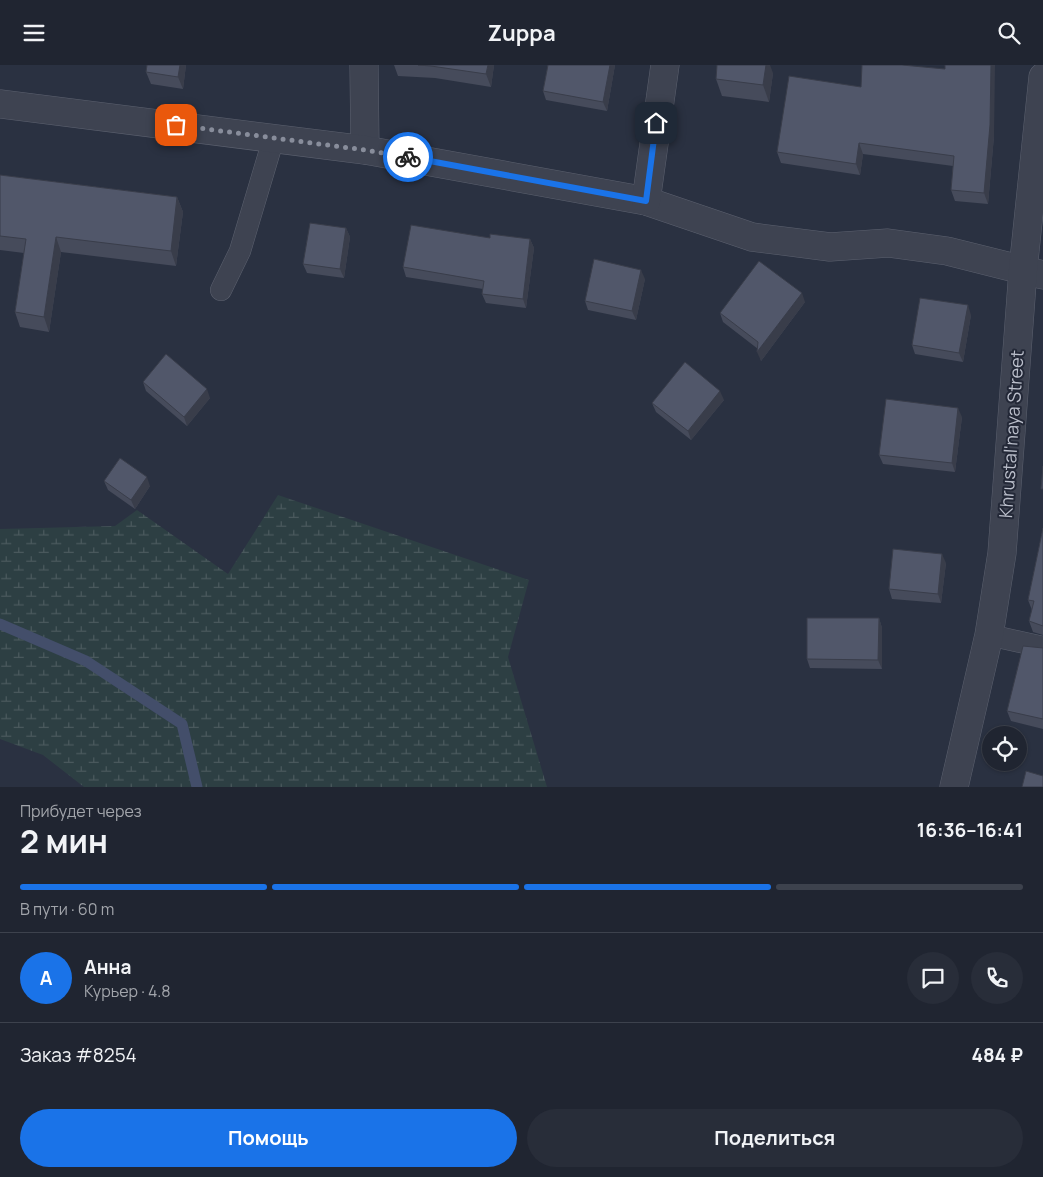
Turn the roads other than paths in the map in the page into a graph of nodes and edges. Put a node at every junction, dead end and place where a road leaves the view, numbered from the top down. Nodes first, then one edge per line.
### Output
1 (364, 65) edge
2 (665, 65) edge
3 (1043, 77) edge
4 (0, 104) edge
5 (274, 137) junction
6 (365, 150) junction
7 (646, 201) junction
8 (1033, 273) edge
9 (221, 290) dead end
10 (989, 635) junction
11 (1043, 647) edge
12 (954, 787) edge

1 - 6 street
2 - 7 street
3 - 8 street, Khrustal'naya Street
4 - 5 street
5 - 6 street
5 - 9 lane
6 - 7 street
7 - 8 street
8 - 10 street, Khrustal'naya Street
10 - 11 lane
10 - 12 street, Khrustal'naya Street

